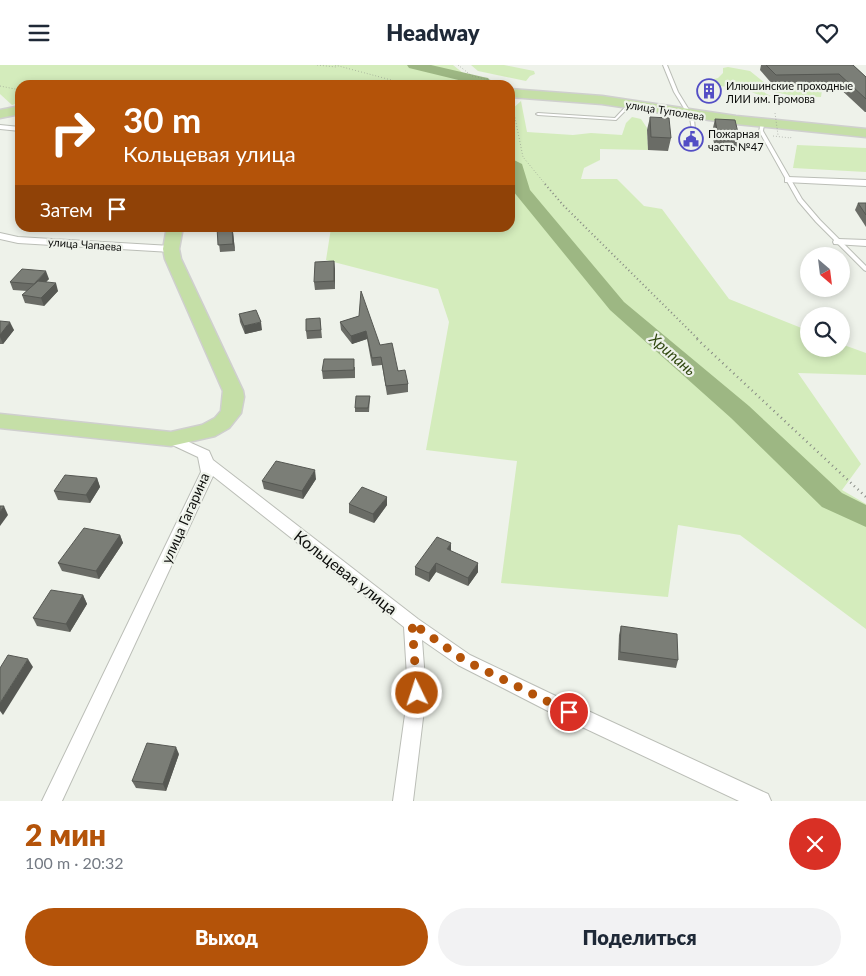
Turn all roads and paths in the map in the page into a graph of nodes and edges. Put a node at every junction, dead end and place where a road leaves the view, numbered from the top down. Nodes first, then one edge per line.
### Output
1 (316, 65) edge
2 (335, 65) edge
3 (665, 65) edge
4 (340, 67) junction
5 (391, 80) edge
6 (0, 86) edge
7 (15, 89) edge
8 (515, 96) edge
9 (629, 105) junction
10 (15, 111) edge
11 (1, 112) edge
12 (774, 113) dead end
13 (538, 114) dead end
14 (689, 114) junction
15 (515, 116) edge
16 (762, 124) junction
17 (0, 127) edge
18 (15, 128) edge
19 (694, 129) dead end
20 (866, 132) edge
21 (778, 135) dead end
22 (788, 180) junction
23 (866, 183) edge
24 (174, 232) edge
25 (0, 236) edge
26 (838, 242) junction
27 (866, 243) edge
28 (170, 249) junction
29 (866, 269) edge
30 (0, 421) edge
31 (171, 439) junction
32 (208, 464) junction
33 (866, 497) edge
34 (412, 623) junction
35 (757, 800) edge
36 (52, 801) edge
37 (403, 801) edge

1 - 4 path
2 - 4 path
3 - 14 lane
4 - 5 path
6 - 7 path
8 - 9 main road, улица Туполева
9 - 13 lane
9 - 14 main road, улица Туполева
10 - 11 main road
12 - 21 path, bridge
14 - 16 main road, улица Туполева
14 - 19 lane
15 - 33 path
16 - 20 main road, улица Туполева
16 - 22 lane
17 - 18 street
22 - 23 street
22 - 26 lane
24 - 28 main road
25 - 28 street, улица Чапаева
26 - 27 street
26 - 29 lane
28 - 31 main road
30 - 31 main road
31 - 32 street, улица Гагарина
32 - 34 street, Кольцевая улица
32 - 36 street, улица Гагарина
34 - 35 street, Кольцевая улица
34 - 37 street

